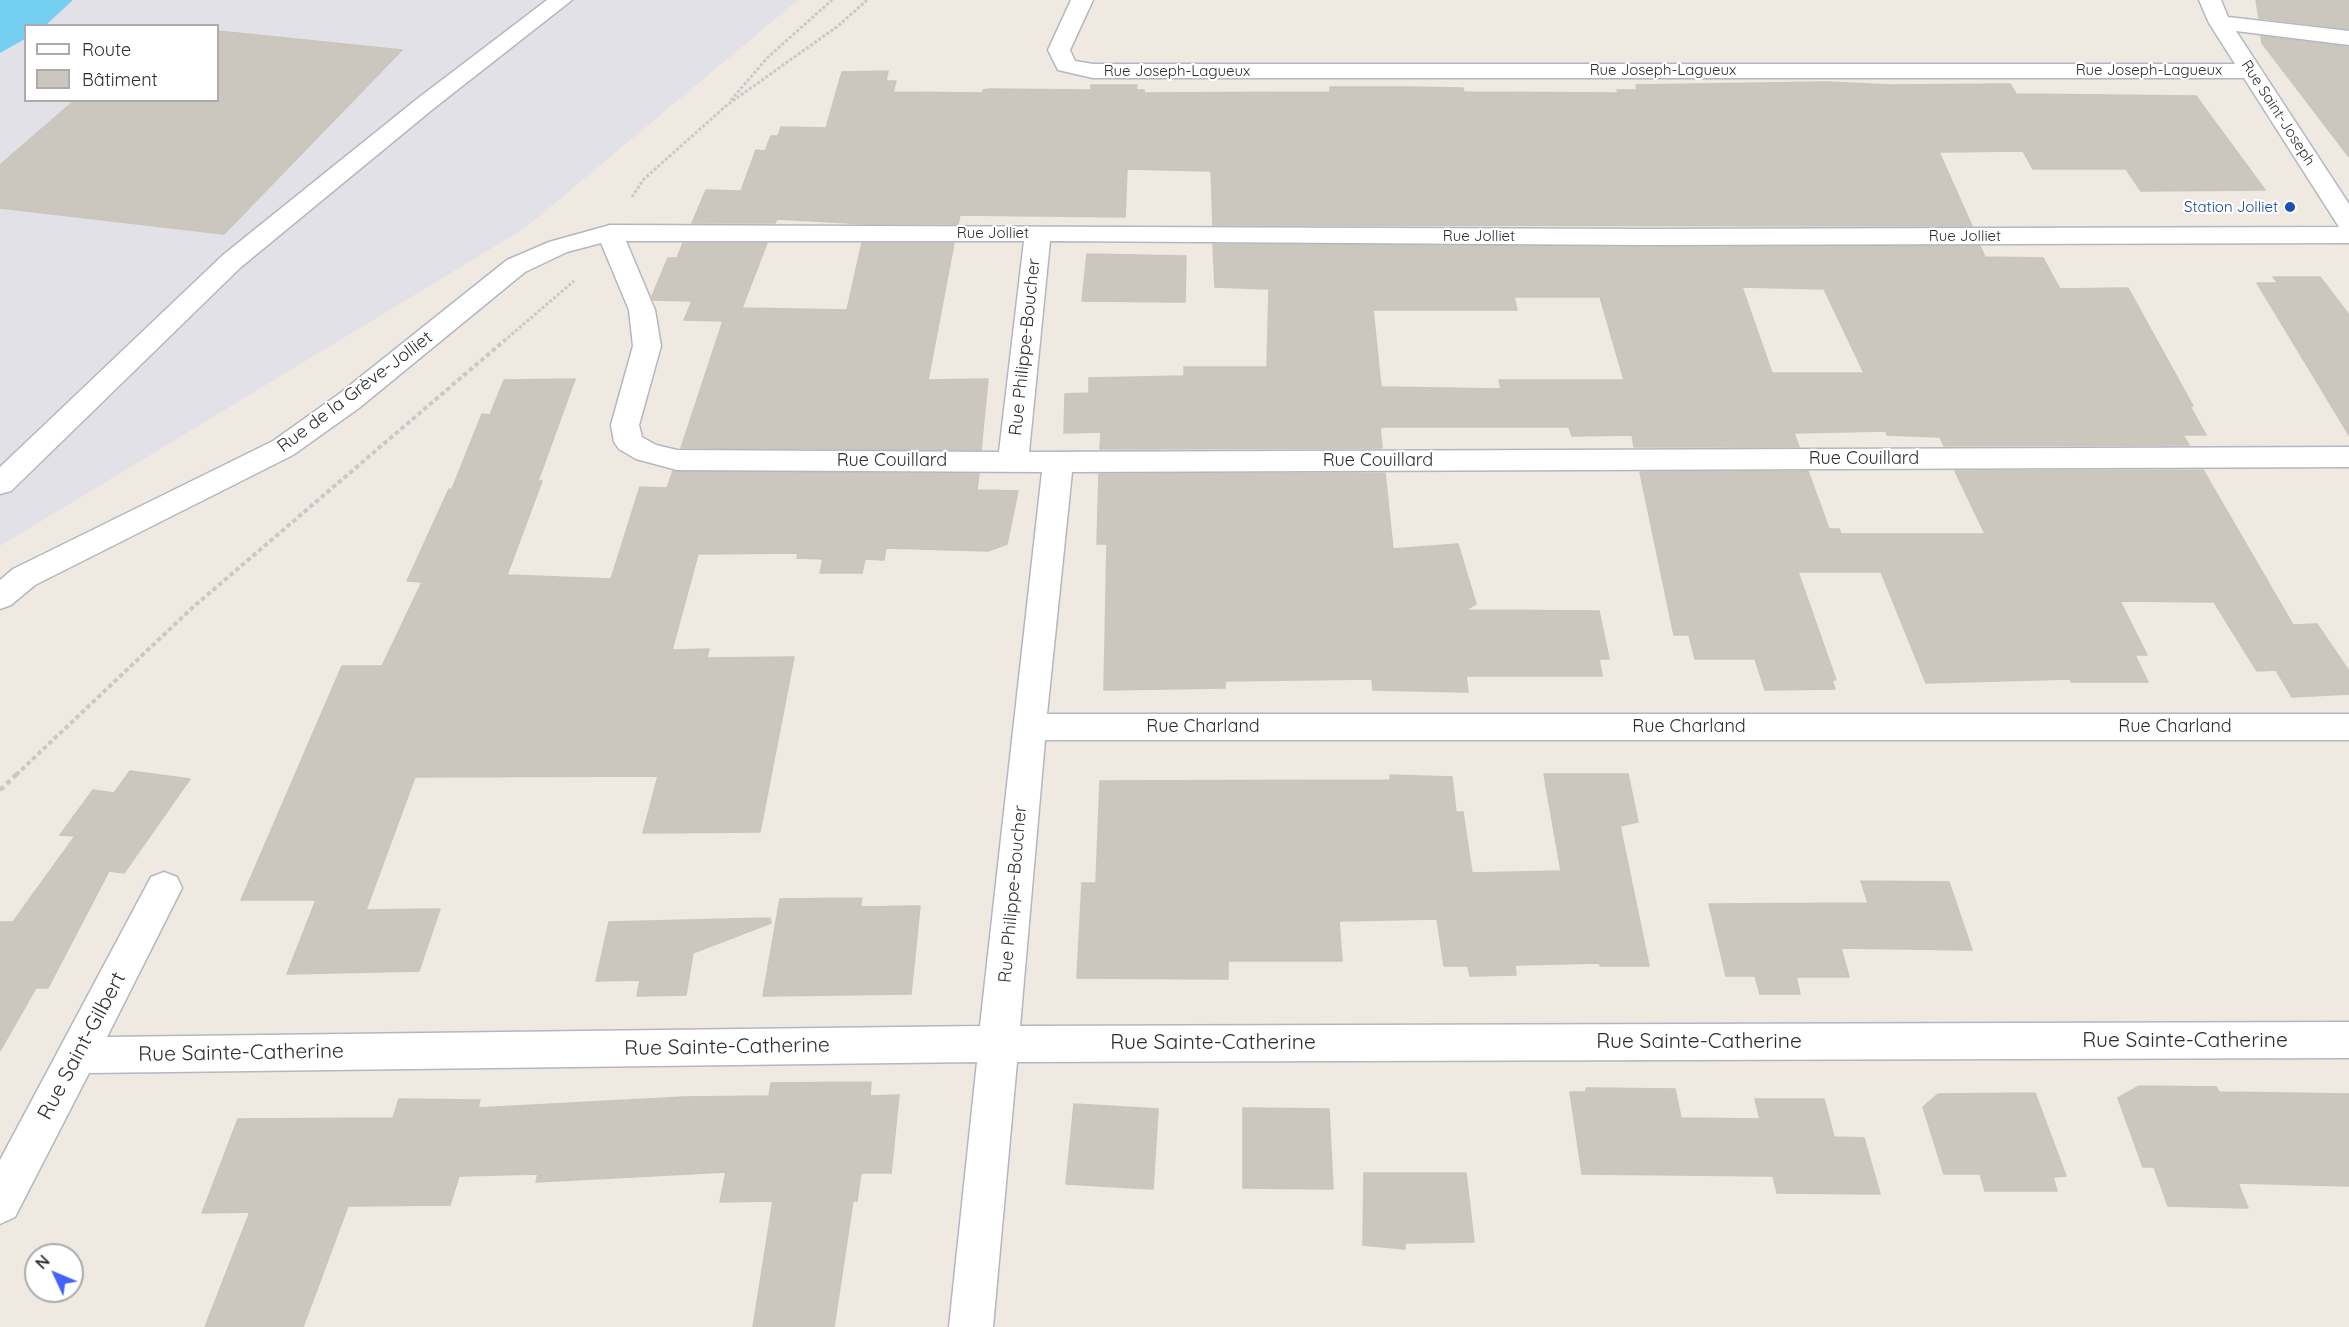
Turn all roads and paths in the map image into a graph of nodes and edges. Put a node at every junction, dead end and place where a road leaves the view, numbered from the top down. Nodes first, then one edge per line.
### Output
1 (561, 0) edge
2 (832, 0) edge
3 (867, 0) edge
4 (1082, 0) edge
5 (2210, 0) edge
6 (2220, 22) junction
7 (2349, 38) edge
8 (2250, 70) junction
9 (727, 105) junction
10 (2349, 224) edge
11 (610, 233) junction
12 (1038, 233) junction
13 (2349, 235) edge
14 (2349, 457) edge
15 (1013, 462) junction
16 (1058, 462) junction
17 (0, 484) edge
18 (0, 597) edge
19 (1029, 727) junction
20 (2349, 727) edge
21 (0, 790) edge
22 (164, 888) dead end
23 (2349, 1040) edge
24 (999, 1044) junction
25 (78, 1055) junction
26 (0, 1203) edge
27 (970, 1327) edge

1 - 17 street
2 - 9 path
3 - 9 path
4 - 8 street, Rue Joseph-Lagueux
5 - 6 street, Rue Saint-Joseph
6 - 7 street
6 - 8 street, Rue Saint-Joseph
8 - 10 street, Rue Saint-Joseph
9 - 11 path
11 - 12 street, Rue Jolliet
11 - 15 street, Rue Couillard
11 - 18 street, Rue de la Grève-Jolliet
11 - 21 path
12 - 13 street, Rue Jolliet
12 - 15 street, Rue Philippe-Boucher
14 - 16 street, Rue Couillard
15 - 16 street, Rue Couillard
16 - 19 street, Rue Philippe-Boucher
19 - 20 street, Rue Charland
19 - 24 street, Rue Philippe-Boucher
22 - 25 street, Rue Saint-Gilbert
23 - 24 street, Rue Sainte-Catherine
24 - 25 street, Rue Sainte-Catherine
24 - 27 street, Rue Philippe-Boucher
25 - 26 street, Rue Saint-Gilbert

